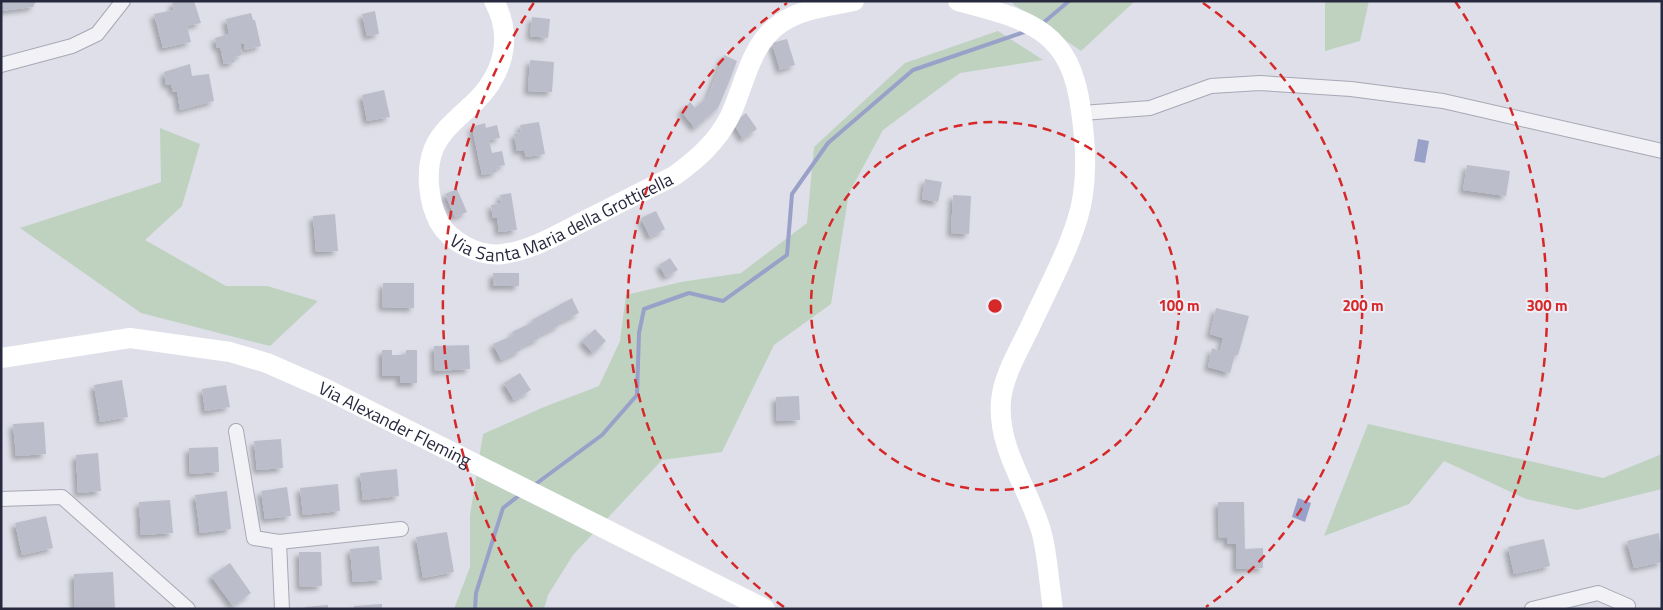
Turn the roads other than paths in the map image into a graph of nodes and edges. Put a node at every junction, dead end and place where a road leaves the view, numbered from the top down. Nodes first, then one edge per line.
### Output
1 (123, 1) edge
2 (494, 1) edge
3 (854, 1) edge
4 (958, 1) edge
5 (1, 65) edge
6 (1082, 113) junction
7 (1662, 151) edge
8 (1, 358) edge
9 (236, 431) dead end
10 (1, 499) edge
11 (401, 528) dead end
12 (278, 542) junction
13 (1628, 606) dead end
14 (188, 609) edge
15 (282, 609) edge
16 (765, 609) edge
17 (1053, 609) edge
18 (1532, 609) edge

1 - 5 street
2 - 3 street, Via Santa Maria della Grotticella
4 - 6 street
6 - 7 street
6 - 17 street
8 - 16 street, Via Alexander Fleming
9 - 12 street
10 - 14 street
11 - 12 street
12 - 15 street
13 - 18 street

